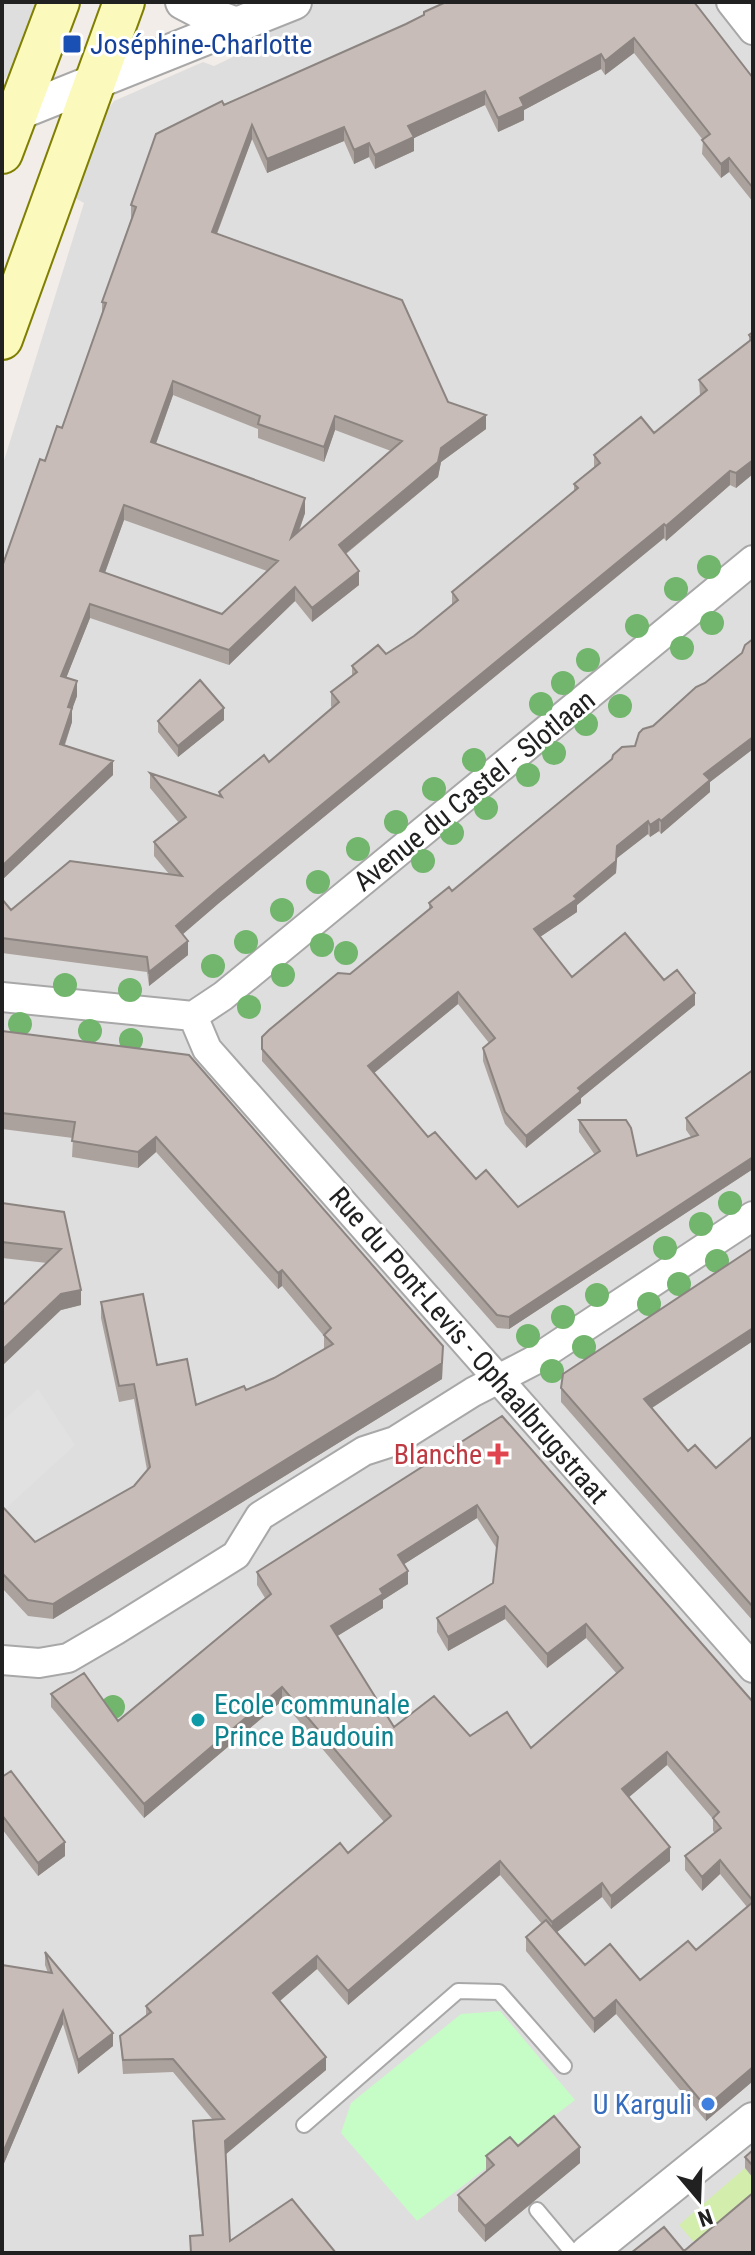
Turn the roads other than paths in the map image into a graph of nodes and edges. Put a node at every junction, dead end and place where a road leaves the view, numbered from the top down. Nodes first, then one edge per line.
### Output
1 (59, 2) edge
2 (124, 2) edge
3 (183, 2) edge
4 (294, 2) edge
5 (731, 2) edge
6 (237, 25) junction
7 (753, 30) edge
8 (95, 84) junction
9 (9, 116) edge
10 (2, 153) edge
11 (2, 339) edge
12 (753, 560) edge
13 (2, 997) edge
14 (193, 1016) junction
15 (753, 1216) edge
16 (499, 1378) junction
17 (2, 1660) edge
18 (753, 1668) edge
19 (564, 2066) dead end
20 (753, 2120) edge
21 (304, 2125) dead end
22 (537, 2210) dead end
23 (573, 2253) edge
24 (588, 2253) edge

1 - 9 main road
2 - 8 main road
3 - 6 street
4 - 6 street
5 - 7 street
6 - 8 street
8 - 9 street
8 - 11 main road
9 - 10 main road
12 - 14 street, Avenue du Castel - Slotlaan
13 - 14 street
14 - 16 street, Rue du Pont-Levis - Ophaalbrugstraat
15 - 16 street
16 - 17 street
16 - 18 street, Rue du Pont-Levis - Ophaalbrugstraat
19 - 21 lane
20 - 24 street
22 - 23 lane

